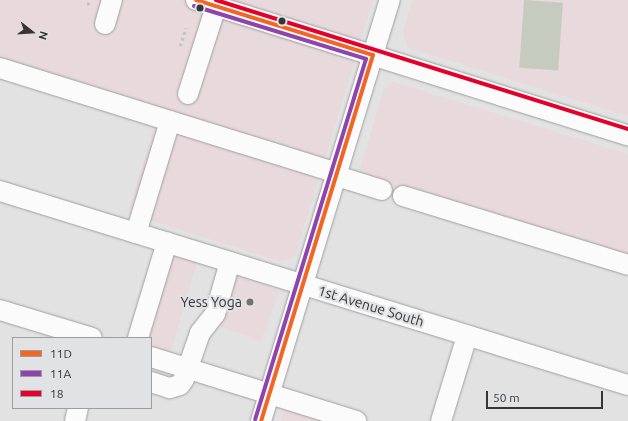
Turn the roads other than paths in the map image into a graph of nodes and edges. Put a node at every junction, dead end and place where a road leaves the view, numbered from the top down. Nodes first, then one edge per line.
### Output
1 (112, 0) edge
2 (196, 0) edge
3 (390, 0) edge
4 (216, 6) junction
5 (105, 24) dead end
6 (373, 55) junction
7 (0, 68) edge
8 (188, 94) dead end
9 (170, 121) junction
10 (628, 135) edge
11 (337, 175) junction
12 (382, 190) dead end
13 (0, 191) edge
14 (403, 196) dead end
15 (136, 233) junction
16 (167, 242) junction
17 (230, 262) junction
18 (628, 265) edge
19 (304, 285) junction
20 (0, 310) edge
21 (467, 336) junction
22 (89, 337) edge
23 (138, 337) edge
24 (152, 356) edge
25 (189, 368) junction
26 (152, 382) edge
27 (628, 385) edge
28 (270, 394) junction
29 (78, 409) edge
30 (75, 421) edge
31 (262, 421) edge
32 (356, 421) edge
33 (441, 421) edge

1 - 5 street
2 - 4 street
3 - 6 street
4 - 6 street
4 - 8 street
6 - 10 street
6 - 11 street
7 - 9 street
9 - 11 street
9 - 15 street
11 - 12 street
11 - 19 street
13 - 15 street, 1st Avenue South
14 - 18 street
15 - 16 street, 1st Avenue South
16 - 17 street, 1st Avenue South
16 - 23 street
17 - 19 street, 1st Avenue South
17 - 25 street
19 - 21 street, 1st Avenue South
19 - 28 street
20 - 22 street
21 - 27 street, 1st Avenue South
21 - 33 street
24 - 25 street
25 - 26 street
25 - 28 street
28 - 31 street
28 - 32 street
29 - 30 street

